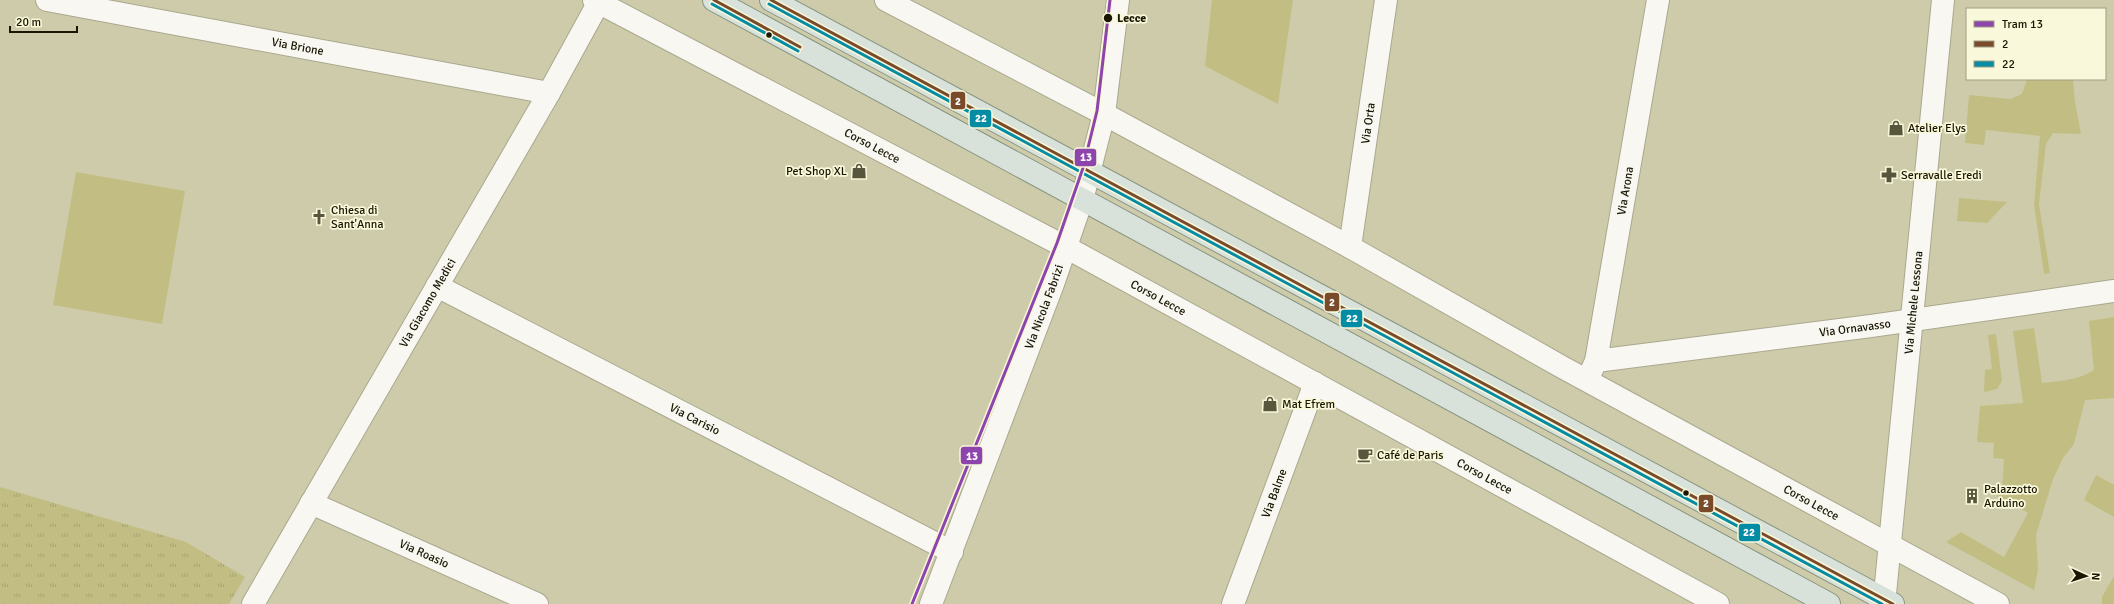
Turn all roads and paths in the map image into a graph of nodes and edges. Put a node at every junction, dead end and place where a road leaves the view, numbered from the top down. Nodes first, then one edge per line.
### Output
1 (47, 0) edge
2 (714, 0) edge
3 (771, 0) edge
4 (886, 0) edge
5 (1118, 0) edge
6 (1386, 0) edge
7 (1658, 0) edge
8 (1943, 0) edge
9 (598, 1) edge
10 (549, 93) junction
11 (1104, 114) junction
12 (1090, 172) junction
13 (1082, 200) junction
14 (1066, 247) junction
15 (1350, 247) junction
16 (437, 286) junction
17 (2114, 291) edge
18 (1912, 319) junction
19 (1591, 371) junction
20 (1315, 383) junction
21 (311, 503) junction
22 (1891, 546) junction
23 (952, 552) junction
24 (1887, 602) edge
25 (253, 604) edge
26 (538, 604) edge
27 (931, 604) edge
28 (1233, 604) edge
29 (1718, 604) edge
30 (1829, 604) edge
31 (1998, 604) edge

1 - 10 street, Via Brione
2 - 13 main road
3 - 12 main road
4 - 11 street, Corso Lecce
5 - 11 street, Via Nicola Fabrizi
6 - 15 street, Via Orta
7 - 19 street, Via Arona
8 - 18 street, Via Michele Lessona
9 - 10 street, Via Giacomo Medici
9 - 14 street, Corso Lecce
10 - 16 street, Via Giacomo Medici
11 - 12 street, Via Nicola Fabrizi
11 - 15 street, Corso Lecce
12 - 13 street, Via Nicola Fabrizi
12 - 24 main road
13 - 14 street, Via Nicola Fabrizi
13 - 30 main road
14 - 20 street, Corso Lecce
14 - 23 street, Via Nicola Fabrizi
15 - 19 street, Corso Lecce
16 - 21 street, Via Giacomo Medici
16 - 23 street, Via Carisio
17 - 18 street, Via Ornavasso
18 - 19 street, Via Ornavasso
18 - 22 street, Via Michele Lessona
19 - 22 street, Corso Lecce
20 - 28 street, Via Balme
20 - 29 street, Corso Lecce
21 - 25 street, Via Giacomo Medici
21 - 26 street, Via Roasio
22 - 24 street, Via Michele Lessona
22 - 31 street, Corso Lecce
23 - 27 street, Via Nicola Fabrizi

